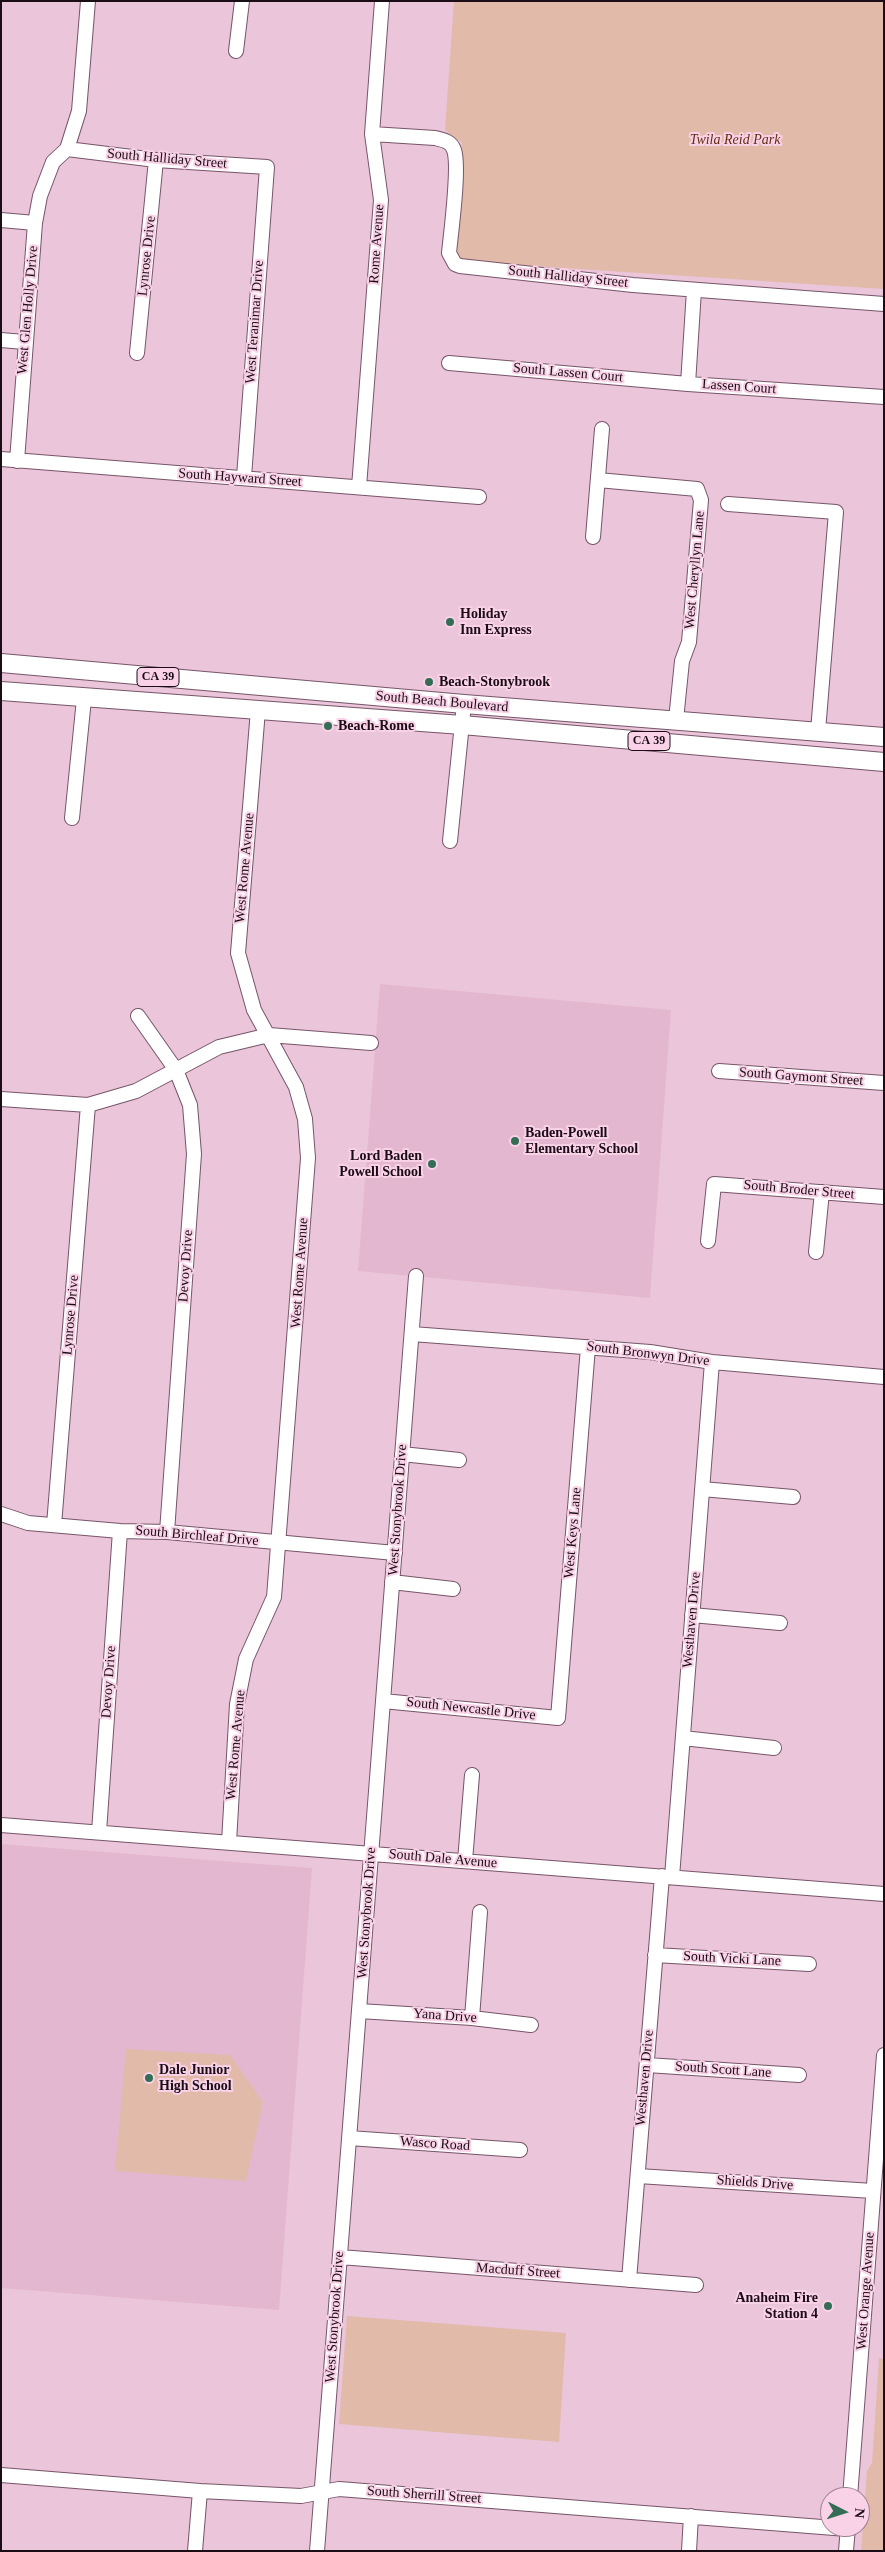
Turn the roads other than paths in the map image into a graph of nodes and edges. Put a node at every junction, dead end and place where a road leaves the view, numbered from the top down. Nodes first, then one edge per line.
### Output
1 (88, 1) edge
2 (242, 1) edge
3 (382, 1) edge
4 (236, 51) dead end
5 (372, 134) junction
6 (67, 149) junction
7 (156, 160) junction
8 (266, 167) joint
9 (1, 220) edge
10 (35, 223) junction
11 (694, 290) junction
12 (884, 304) edge
13 (1, 340) edge
14 (24, 342) junction
15 (137, 353) dead end
16 (449, 363) dead end
17 (688, 384) junction
18 (884, 397) edge
19 (602, 429) dead end
20 (1, 459) edge
21 (17, 461) junction
22 (244, 478) junction
23 (598, 480) junction
24 (359, 487) junction
25 (479, 497) dead end
26 (728, 504) dead end
27 (593, 538) dead end
28 (1, 663) edge
29 (1, 691) edge
30 (84, 699) junction
31 (464, 704) junction
32 (258, 710) junction
33 (676, 720) junction
34 (462, 726) junction
35 (818, 731) junction
36 (884, 737) edge
37 (884, 762) edge
38 (72, 818) dead end
39 (450, 841) dead end
40 (138, 1016) dead end
41 (269, 1035) junction
42 (371, 1043) dead end
43 (176, 1070) junction
44 (719, 1071) dead end
45 (884, 1083) edge
46 (1, 1099) edge
47 (88, 1105) junction
48 (822, 1192) junction
49 (884, 1198) edge
50 (708, 1241) dead end
51 (816, 1252) dead end
52 (416, 1276) dead end
53 (412, 1334) junction
54 (588, 1347) junction
55 (712, 1362) junction
56 (884, 1377) edge
57 (402, 1454) junction
58 (459, 1460) dead end
59 (702, 1489) junction
60 (793, 1497) dead end
61 (1, 1514) edge
62 (54, 1525) junction
63 (120, 1531) junction
64 (167, 1532) junction
65 (279, 1543) junction
66 (395, 1553) junction
67 (392, 1582) junction
68 (453, 1589) dead end
69 (692, 1615) junction
70 (780, 1623) dead end
71 (383, 1701) junction
72 (558, 1718) joint
73 (683, 1738) junction
74 (774, 1748) dead end
75 (472, 1776) dead end
76 (1, 1825) edge
77 (98, 1832) junction
78 (229, 1842) junction
79 (371, 1854) junction
80 (466, 1861) junction
81 (667, 1877) junction
82 (884, 1894) edge
83 (480, 1912) dead end
84 (655, 1955) junction
85 (809, 1964) dead end
86 (359, 2011) junction
87 (472, 2018) junction
88 (531, 2026) dead end
89 (884, 2055) edge
90 (647, 2065) junction
91 (799, 2075) dead end
92 (881, 2129) edge
93 (349, 2138) junction
94 (520, 2150) dead end
95 (638, 2176) junction
96 (873, 2191) junction
97 (340, 2257) junction
98 (629, 2280) junction
99 (696, 2285) dead end
100 (1, 2475) edge
101 (851, 2487) edge
102 (200, 2491) junction
103 (322, 2491) junction
104 (692, 2516) junction
105 (820, 2526) edge
106 (847, 2537) edge
107 (195, 2551) edge
108 (317, 2551) edge
109 (689, 2551) edge
110 (846, 2551) edge

1 - 6 street, West Glen Holly Drive
2 - 4 street
3 - 5 street, Rome Avenue
5 - 11 street, South Halliday Street
5 - 24 street, Rome Avenue
6 - 7 street, South Halliday Street
6 - 10 street, West Glen Holly Drive
7 - 8 street, South Halliday Street
7 - 15 street, Lynrose Drive
8 - 22 street, West Teranimar Drive
9 - 10 street
10 - 14 street, West Glen Holly Drive
11 - 12 street, South Halliday Street
11 - 17 street, Lassen Court
13 - 14 street
14 - 21 street, West Glen Holly Drive
16 - 17 street, South Lassen Court
17 - 18 street, Lassen Court
19 - 23 street
20 - 21 street, South Hayward Street
21 - 22 street, South Hayward Street
22 - 24 street, South Hayward Street
23 - 27 street
23 - 33 street, West Cheryllyn Lane
24 - 25 street, South Hayward Street
26 - 35 street
28 - 31 main road, South Beach Boulevard / CA 39
29 - 30 main road, South Beach Boulevard / CA 39
30 - 32 main road, South Beach Boulevard / CA 39
30 - 38 street
31 - 33 main road, South Beach Boulevard / CA 39
31 - 34 street
32 - 34 main road, South Beach Boulevard / CA 39
32 - 41 street, West Rome Avenue
33 - 35 main road, South Beach Boulevard / CA 39
34 - 37 main road, South Beach Boulevard / CA 39
34 - 39 street
35 - 36 main road, South Beach Boulevard / CA 39
40 - 43 street, Devoy Drive
41 - 42 street
41 - 43 street
41 - 65 street, West Rome Avenue
43 - 47 street
43 - 64 street, Devoy Drive
44 - 45 street, South Gaymont Street
46 - 47 street
47 - 62 street, Lynrose Drive
48 - 49 street, South Broder Street
48 - 50 street, South Broder Street
48 - 51 street
52 - 53 street, West Stonybrook Drive
53 - 54 street, South Bronwyn Drive
53 - 57 street, West Stonybrook Drive
54 - 55 street, South Bronwyn Drive
54 - 72 street, West Keys Lane
55 - 56 street, South Bronwyn Drive
55 - 59 street, Westhaven Drive
57 - 58 street
57 - 66 street, West Stonybrook Drive
59 - 60 street
59 - 69 street, Westhaven Drive
61 - 62 street, South Birchleaf Drive
62 - 63 street, South Birchleaf Drive
63 - 64 street, South Birchleaf Drive
63 - 77 street, Devoy Drive
64 - 65 street, South Birchleaf Drive
65 - 66 street, South Birchleaf Drive
65 - 78 street, West Rome Avenue
66 - 67 street, West Stonybrook Drive
67 - 68 street
67 - 71 street, West Stonybrook Drive
69 - 70 street
69 - 73 street, Westhaven Drive
71 - 72 street, South Newcastle Drive
71 - 79 street, West Stonybrook Drive
73 - 74 street
73 - 81 street, Westhaven Drive
75 - 80 street
76 - 77 street, South Dale Avenue
77 - 78 street, South Dale Avenue
78 - 79 street, South Dale Avenue
79 - 80 street, South Dale Avenue
79 - 86 street, West Stonybrook Drive
80 - 81 street, South Dale Avenue
81 - 82 street, South Dale Avenue
81 - 84 street, Westhaven Drive
83 - 87 street
84 - 85 street, South Vicki Lane
84 - 90 street, Westhaven Drive
86 - 87 street, Yana Drive
86 - 93 street, West Stonybrook Drive
87 - 88 street, Yana Drive
89 - 92 street, West Orange Avenue
90 - 91 street, South Scott Lane
90 - 95 street, Westhaven Drive
92 - 96 street, West Orange Avenue
93 - 94 street, Wasco Road
93 - 97 street, West Stonybrook Drive
95 - 96 street, Shields Drive
95 - 98 street, Westhaven Drive
96 - 101 street, West Orange Avenue
97 - 98 street, Macduff Street
97 - 103 street, West Stonybrook Drive
98 - 99 street, Macduff Street
100 - 102 street, South Sherrill Street
102 - 103 street, South Sherrill Street
102 - 107 street
103 - 104 street, South Sherrill Street
103 - 108 street, West Stonybrook Drive
104 - 105 street, South Sherrill Street
104 - 109 street
106 - 110 street

